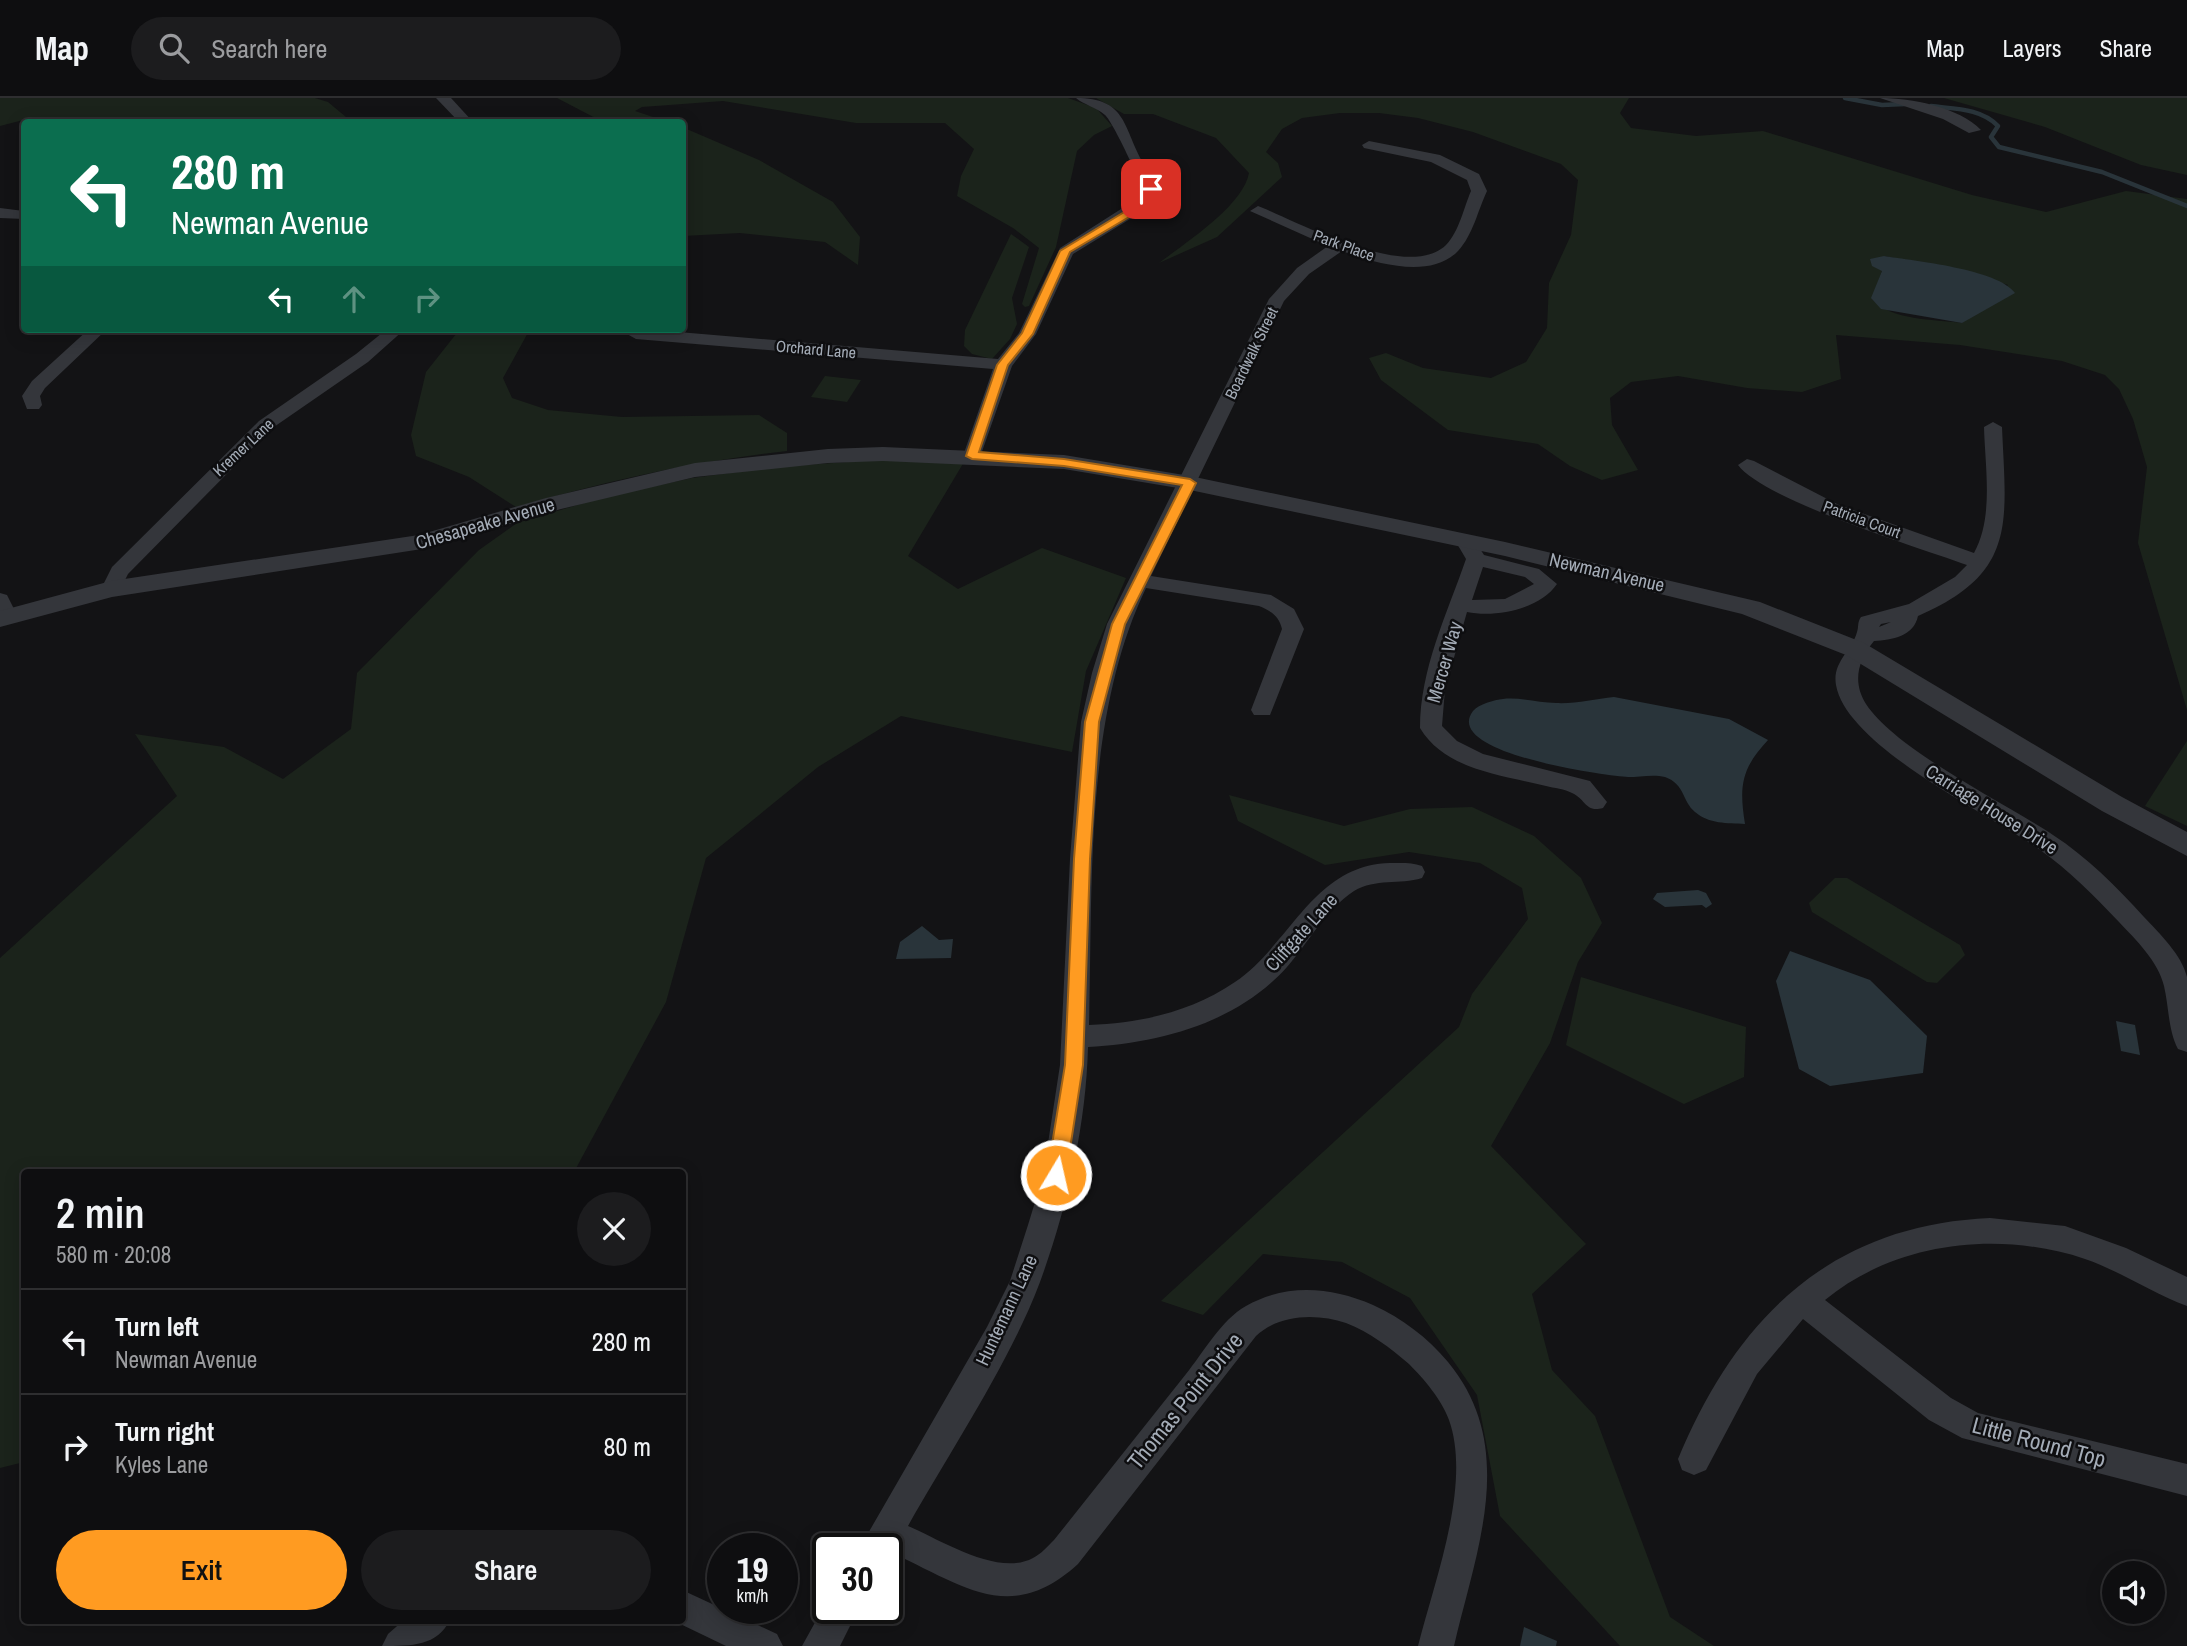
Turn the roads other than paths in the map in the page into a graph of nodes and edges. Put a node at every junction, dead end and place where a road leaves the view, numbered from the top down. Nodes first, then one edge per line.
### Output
1 (443, 98) edge
2 (1083, 98) edge
3 (1887, 98) edge
4 (463, 119) edge
5 (1973, 130) dead end
6 (1369, 145) dead end
7 (1258, 211) dead end
8 (0, 213) edge
9 (21, 215) edge
10 (1341, 246) junction
11 (95, 333) edge
12 (392, 333) edge
13 (636, 333) edge
14 (1003, 365) junction
15 (33, 405) dead end
16 (1993, 427) dead end
17 (972, 456) junction
18 (1747, 465) dead end
19 (1190, 483) junction
20 (1471, 551) junction
21 (1982, 563) junction
22 (1140, 581) junction
23 (111, 589) junction
24 (1461, 604) junction
25 (3, 612) edge
26 (1861, 642) junction
27 (1262, 710) dead end
28 (1595, 802) dead end
29 (2187, 845) edge
30 (1413, 872) dead end
31 (1075, 1037) junction
32 (2187, 1041) edge
33 (2187, 1292) edge
34 (1804, 1301) junction
35 (1694, 1459) dead end
36 (2187, 1480) edge
37 (886, 1533) edge
38 (903, 1549) edge
39 (686, 1609) edge
40 (428, 1624) edge
41 (833, 1624) edge
42 (400, 1646) edge
43 (765, 1646) edge
44 (820, 1646) edge
45 (1436, 1646) edge

1 - 4 street
2 - 14 street
3 - 5 street
6 - 10 street, Park Place
7 - 10 street, Park Place
8 - 9 street
10 - 19 street, Boardwalk Street
11 - 15 street
12 - 23 street, Kremer Lane
13 - 14 street, Orchard Lane
14 - 17 street
16 - 21 street
17 - 19 street, Newman Avenue
17 - 23 street, Chesapeake Avenue
18 - 21 street, Patricia Court
19 - 20 street, Newman Avenue
19 - 22 street, Huntemann Lane
20 - 24 street, Mercer Way
20 - 24 street
20 - 26 street, Newman Avenue
21 - 26 street
22 - 27 street
22 - 31 street, Huntemann Lane
23 - 25 street, Chesapeake Avenue
24 - 28 street, Mercer Way
26 - 29 street, Newman Avenue
26 - 32 street, Carriage House Drive
30 - 31 street, Cliffgate Lane
31 - 37 street, Huntemann Lane
33 - 34 street
34 - 35 street
34 - 36 street, Little Round Top
38 - 45 street, Thomas Point Drive
39 - 43 street
40 - 42 street
41 - 44 street

